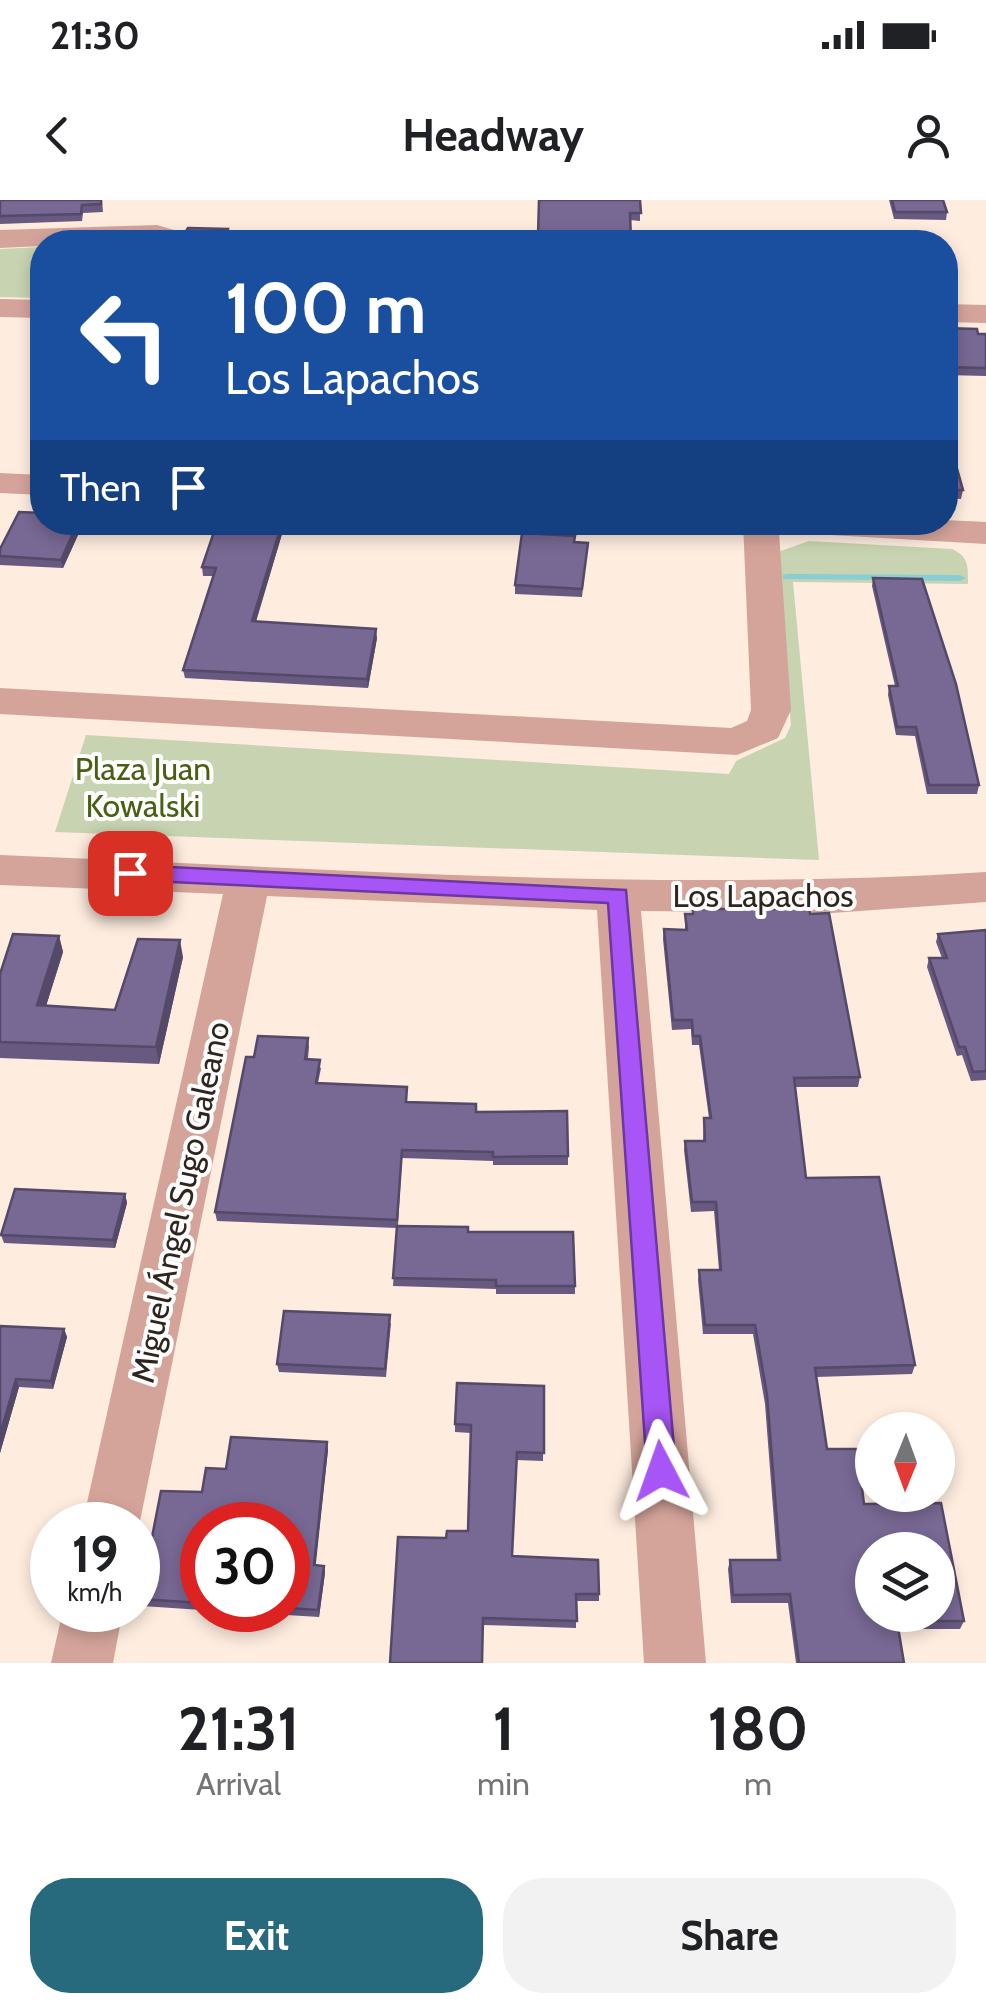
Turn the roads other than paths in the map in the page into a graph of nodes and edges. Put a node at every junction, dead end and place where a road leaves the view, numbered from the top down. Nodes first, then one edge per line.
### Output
1 (30, 239) edge
2 (0, 240) edge
3 (0, 308) edge
4 (30, 309) edge
5 (958, 313) edge
6 (986, 314) edge
7 (0, 483) edge
8 (30, 484) edge
9 (958, 531) edge
10 (986, 533) edge
11 (761, 535) edge
12 (0, 700) edge
13 (0, 870) edge
14 (249, 878) junction
15 (986, 887) edge
16 (618, 895) junction
17 (116, 1502) edge
18 (88, 1632) edge
19 (82, 1663) edge
20 (676, 1663) edge

1 - 2 street
3 - 4 street
5 - 6 street
7 - 8 street
9 - 10 street
11 - 12 street
13 - 14 street, Los Lapachos
14 - 16 street, Los Lapachos
14 - 17 street, Miguel Ángel Sugo Galeano
15 - 16 street, Los Lapachos
16 - 20 street
18 - 19 street

